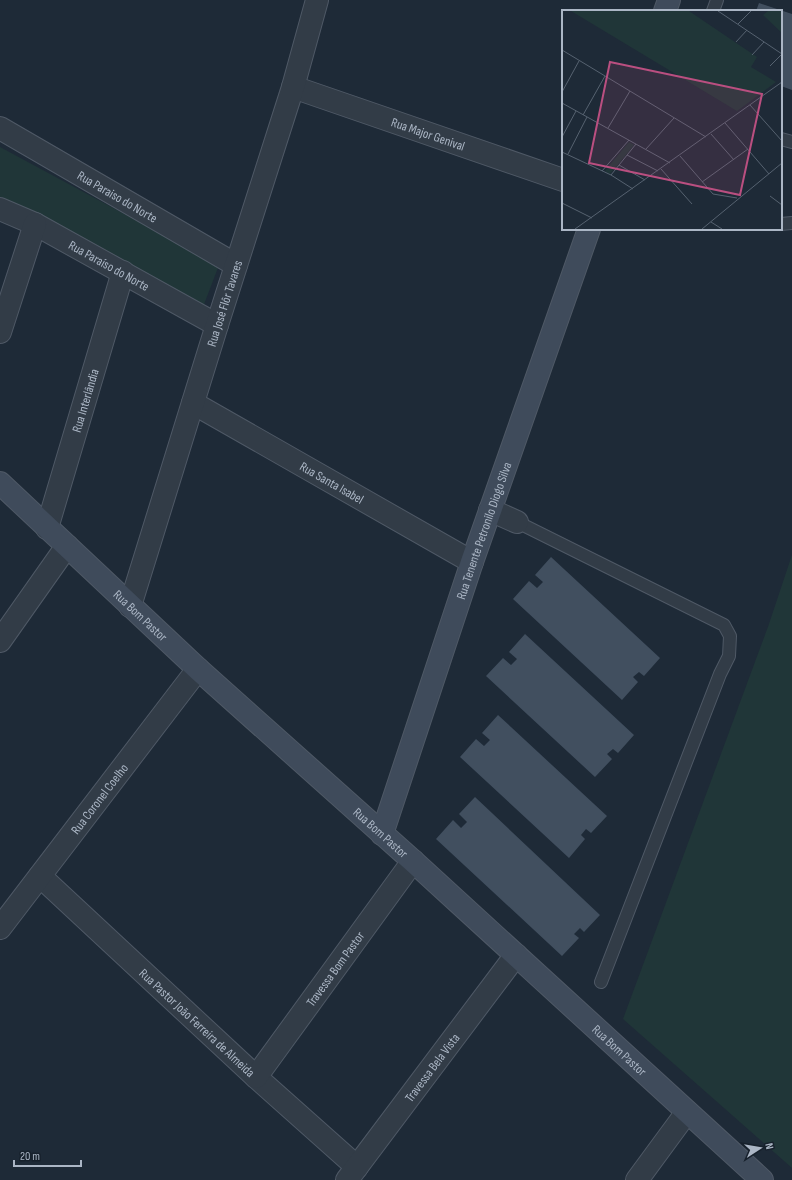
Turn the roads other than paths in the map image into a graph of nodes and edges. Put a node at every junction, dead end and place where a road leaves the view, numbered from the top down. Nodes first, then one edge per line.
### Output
1 (317, 0) edge
2 (669, 0) edge
3 (717, 0) edge
4 (665, 10) edge
5 (714, 10) edge
6 (293, 87) junction
7 (0, 128) edge
8 (782, 139) edge
9 (792, 142) edge
10 (562, 180) edge
11 (0, 209) edge
12 (792, 223) edge
13 (34, 224) junction
14 (782, 224) edge
15 (589, 230) edge
16 (236, 265) junction
17 (123, 272) junction
18 (217, 324) junction
19 (0, 332) edge
20 (193, 403) junction
21 (0, 483) edge
22 (490, 510) junction
23 (517, 522) joint
24 (47, 528) junction
25 (67, 546) junction
26 (472, 562) junction
27 (130, 606) junction
28 (0, 641) edge
29 (198, 669) junction
30 (382, 834) junction
31 (414, 861) junction
32 (40, 876) junction
33 (0, 928) edge
34 (516, 955) junction
35 (601, 982) dead end
36 (256, 1077) junction
37 (687, 1112) junction
38 (352, 1173) edge
39 (637, 1180) edge
40 (762, 1180) edge

1 - 6 street, Rua José Flôr Tavares
2 - 4 main road
3 - 5 lane
6 - 10 street, Rua Major Genival
6 - 16 street, Rua José Flôr Tavares
7 - 16 street, Rua Paraiso do Norte
8 - 9 lane
11 - 13 street, Rua Paraíso do Norte
12 - 14 lane
13 - 17 street, Rua Paraíso do Norte
13 - 19 street
15 - 22 main road, Rua Tenente Petronilo Diogo Silva
16 - 18 street, Rua José Flôr Tavares
17 - 18 street, Rua Paraíso do Norte
17 - 24 street, Rua Interlândia
18 - 20 street, Rua José Flôr Tavares
20 - 26 street, Rua Santa Isabel
20 - 27 street, Rua José Flôr Tavares
21 - 24 main road, Rua Bom Pastor
22 - 23 street
22 - 26 main road, Rua Tenente Petronilo Diogo Silva
23 - 35 lane
24 - 25 main road, Rua Bom Pastor
25 - 27 main road, Rua Bom Pastor
25 - 28 street
26 - 30 main road, Rua Tenente Petronilo Diogo Silva
27 - 29 main road, Rua Bom Pastor
29 - 30 main road, Rua Bom Pastor
29 - 32 street, Rua Coronel Coelho
30 - 31 main road, Rua Bom Pastor
31 - 34 main road, Rua Bom Pastor
31 - 36 street, Travessa Bom Pastor
32 - 33 street, Rua Coronel Coelho
32 - 36 street, Rua Pastor João Ferreira de Almeida
34 - 37 main road, Rua Bom Pastor
34 - 38 street, Travessa Bela Vista
36 - 38 street, Rua Pastor João Ferreira de Almeida
37 - 39 street
37 - 40 main road, Rua Bom Pastor

